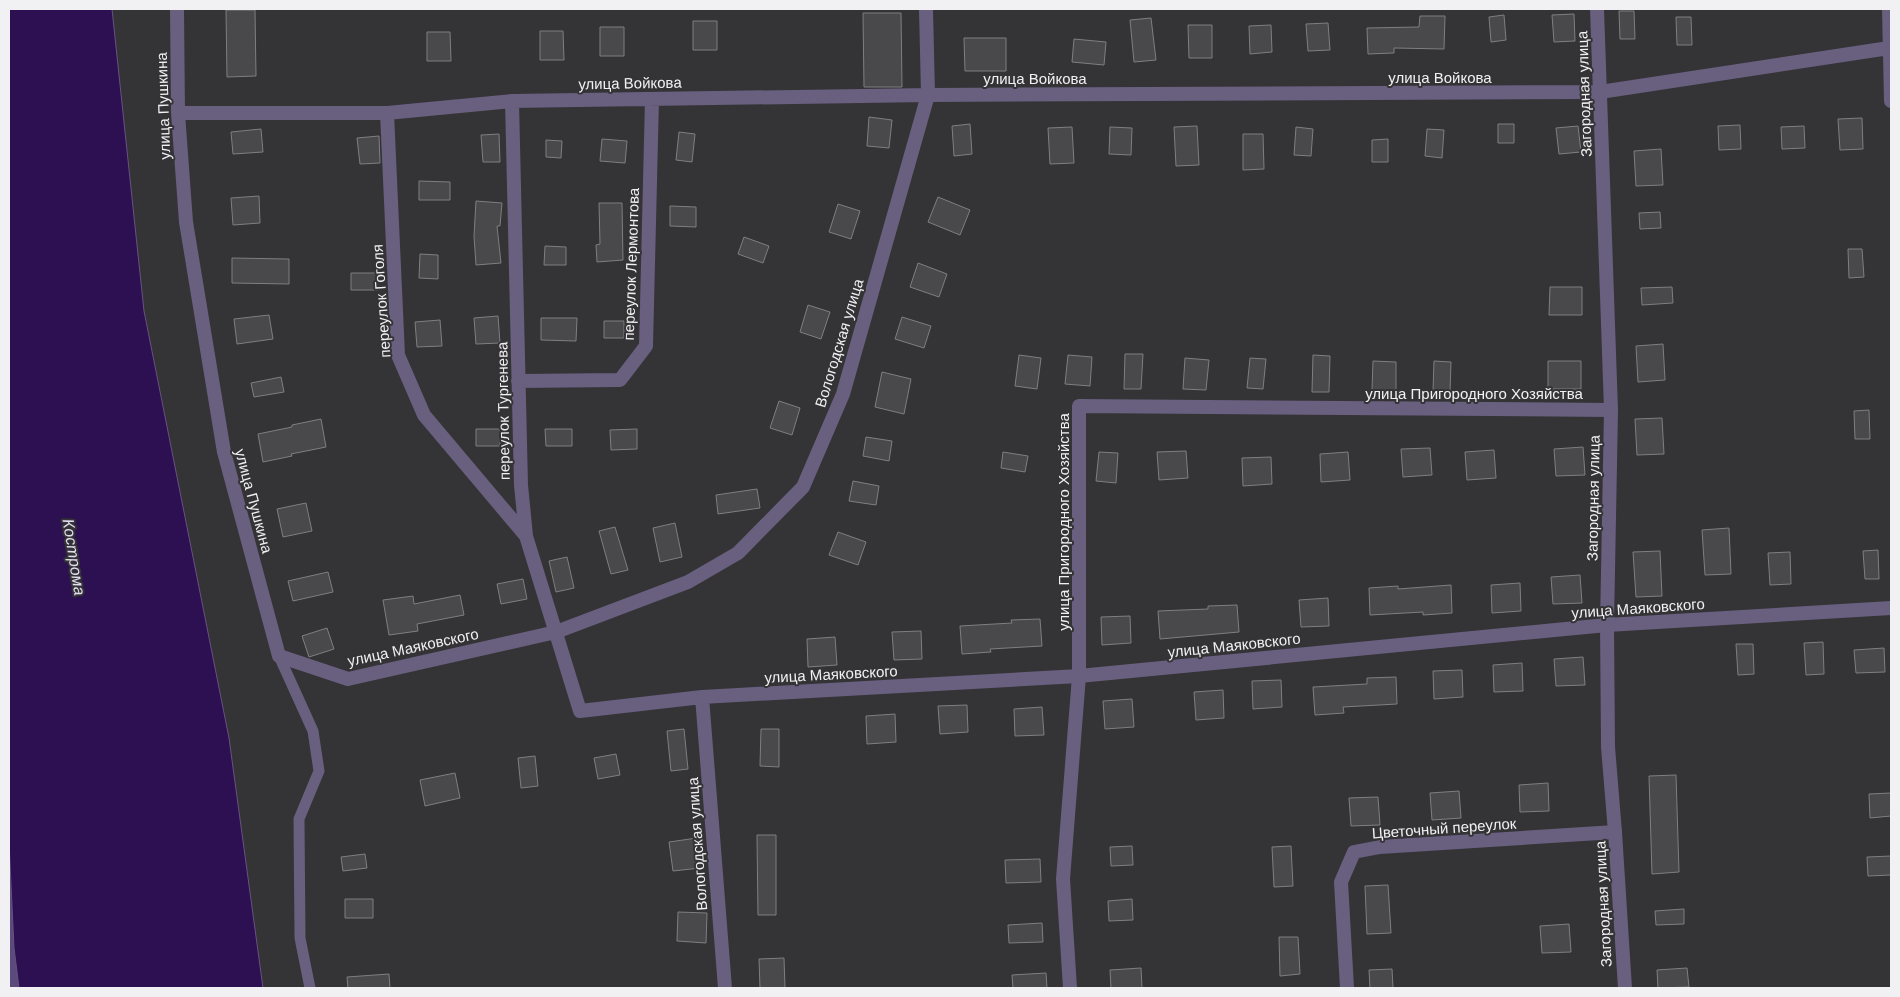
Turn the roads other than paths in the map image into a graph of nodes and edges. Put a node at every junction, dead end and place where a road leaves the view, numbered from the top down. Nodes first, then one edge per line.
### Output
1 (177, 9) edge
2 (926, 9) edge
3 (1597, 9) edge
4 (1889, 9) edge
5 (1889, 48) junction
6 (1600, 92) junction
7 (928, 94) junction
8 (652, 99) junction
9 (512, 101) junction
10 (1891, 101) edge
11 (178, 113) junction
12 (387, 113) junction
13 (518, 381) junction
14 (1611, 410) junction
15 (526, 536) junction
16 (1891, 608) edge
17 (1607, 625) junction
18 (556, 632) junction
19 (279, 656) junction
20 (1079, 676) junction
21 (702, 697) junction
22 (580, 711) joint
23 (1615, 832) junction
24 (310, 988) edge
25 (725, 988) edge
26 (1070, 988) edge
27 (1347, 988) edge
28 (1624, 988) edge

1 - 11 street, улица Пушкина
2 - 7 street, Вологодская улица
3 - 6 street, Загородная улица
4 - 5 street
5 - 6 street, улица Войкова
5 - 10 street
6 - 7 street, улица Войкова
6 - 14 street, Загородная улица
7 - 8 street, улица Войкова
7 - 18 street, Вологодская улица
8 - 9 street, улица Войкова
8 - 13 street, переулок Лермонтова
9 - 12 street, улица Войкова
9 - 13 street, переулок Тургенева
11 - 12 street, улица Войкова
11 - 19 street, улица Пушкина
12 - 15 street, переулок Гоголя
13 - 15 street, переулок Тургенева
14 - 17 street, Загородная улица
14 - 20 street, улица Пригородного Хозяйства
15 - 18 street, переулок Тургенева
16 - 17 street, улица Маяковского
17 - 20 street, улица Маяковского
17 - 23 street, Загородная улица
18 - 19 street, улица Маяковского
18 - 22 street, переулок Тургенева
19 - 24 lane, улица Пушкина
20 - 21 street, улица Маяковского
20 - 26 street, улица Пригородного Хозяйства
21 - 22 street, улица Маяковского
21 - 25 street, Вологодская улица
23 - 27 street, Цветочный переулок
23 - 28 street, Загородная улица

